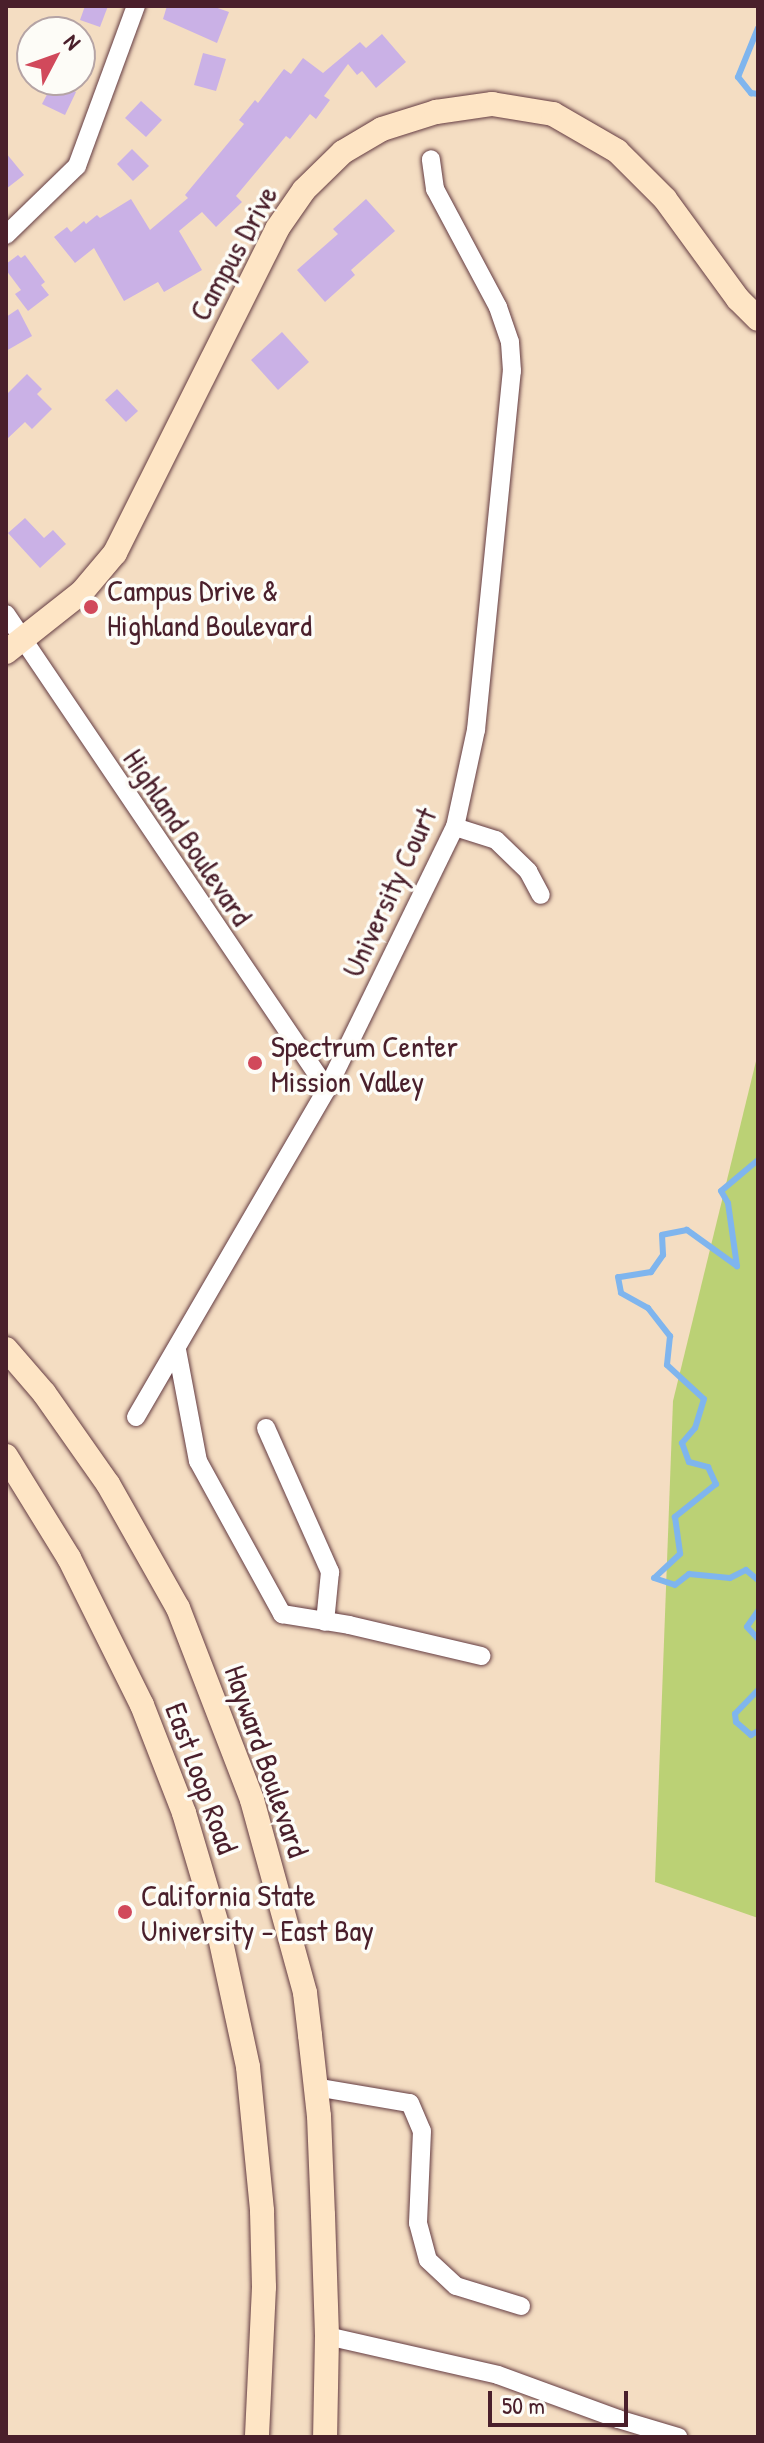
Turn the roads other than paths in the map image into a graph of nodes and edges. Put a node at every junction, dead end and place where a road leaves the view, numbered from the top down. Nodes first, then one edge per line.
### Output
1 (136, 6) edge
2 (431, 159) dead end
3 (6, 235) edge
4 (758, 319) edge
5 (6, 614) edge
6 (15, 646) edge
7 (455, 827) junction
8 (541, 895) dead end
9 (327, 1089) junction
10 (6, 1349) edge
11 (177, 1350) junction
12 (136, 1417) dead end
13 (266, 1428) dead end
14 (6, 1456) edge
15 (325, 1622) junction
16 (481, 1656) dead end
17 (315, 2087) junction
18 (521, 2306) dead end
19 (327, 2336) junction
20 (257, 2437) edge
21 (325, 2437) edge
22 (678, 2437) edge

1 - 3 street
2 - 7 street, University Court
4 - 6 street, Campus Drive
5 - 6 street, Highland Boulevard
6 - 9 street, Highland Boulevard
7 - 8 street
7 - 9 street, University Court
9 - 11 street, University Court
10 - 17 street, Hayward Boulevard
11 - 12 street, University Court
11 - 15 street
13 - 15 street
14 - 20 street, East Loop Road
15 - 16 street
17 - 18 street
17 - 19 street, Hayward Boulevard
19 - 21 street, Hayward Boulevard
19 - 22 street

